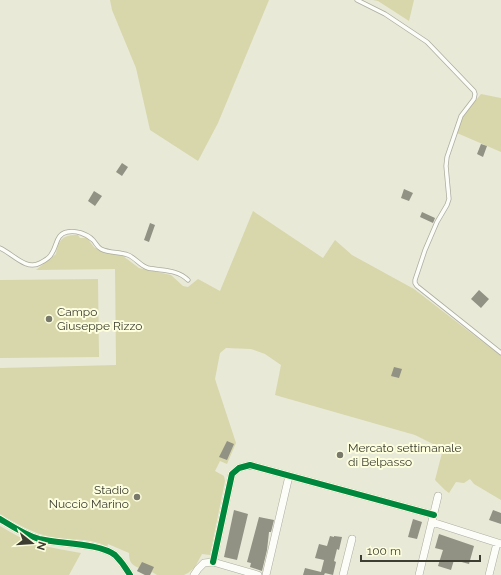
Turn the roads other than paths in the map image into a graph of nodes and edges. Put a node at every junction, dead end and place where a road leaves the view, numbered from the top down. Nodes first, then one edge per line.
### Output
1 (357, 0) edge
2 (0, 248) edge
3 (188, 280) dead end
4 (501, 353) edge
5 (289, 476) junction
6 (438, 496) dead end
7 (0, 519) edge
8 (433, 519) junction
9 (352, 539) dead end
10 (499, 544) edge
11 (213, 562) junction
12 (130, 575) edge
13 (194, 575) edge
14 (258, 575) edge
15 (266, 575) edge
16 (343, 575) edge
17 (419, 575) edge
18 (489, 575) edge

1 - 4 lane
2 - 3 lane
5 - 8 street
5 - 11 street
5 - 15 street
6 - 8 street
7 - 12 street
8 - 10 street
8 - 17 street
9 - 16 street
10 - 18 street
11 - 13 street
11 - 14 street

